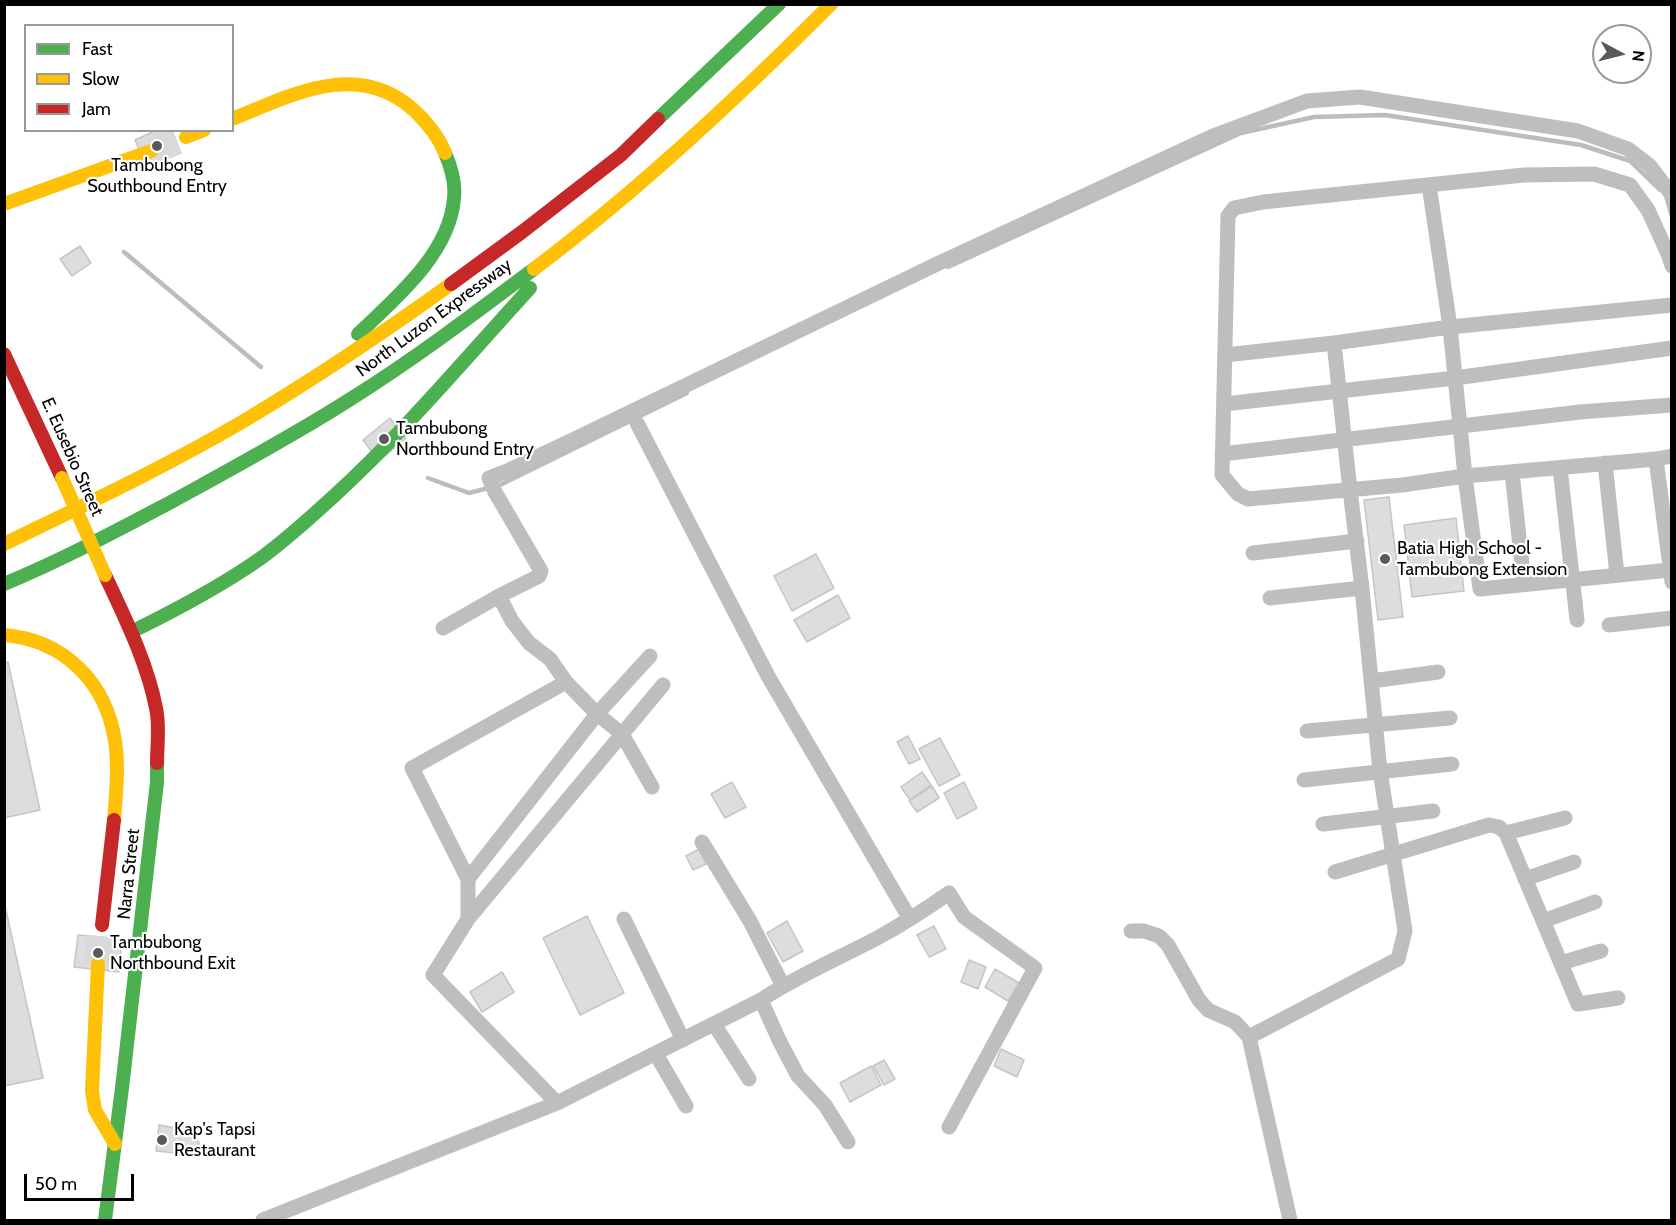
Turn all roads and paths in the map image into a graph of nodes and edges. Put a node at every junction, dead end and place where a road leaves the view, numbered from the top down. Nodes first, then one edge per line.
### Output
1 (779, 4) edge
2 (831, 4) edge
3 (234, 118) edge
4 (199, 132) edge
5 (186, 137) tunnel mouth
6 (151, 151) tunnel mouth
7 (1429, 185) junction
8 (1671, 195) edge
9 (4, 204) edge
10 (579, 234) junction
11 (1671, 266) edge
12 (1671, 305) edge
13 (1450, 327) junction
14 (1334, 343) junction
15 (1671, 348) edge
16 (4, 354) edge
17 (1225, 355) junction
18 (1455, 378) junction
19 (309, 380) junction
20 (1339, 392) junction
21 (1224, 404) junction
22 (1671, 405) edge
23 (637, 423) dead end
24 (1460, 426) junction
25 (1344, 439) junction
26 (1222, 454) junction
27 (1671, 456) edge
28 (1656, 459) junction
29 (1605, 463) junction
30 (1560, 468) junction
31 (1512, 472) junction
32 (1465, 476) junction
33 (1350, 490) junction
34 (1356, 541) junction
35 (4, 543) edge
36 (1253, 553) dead end
37 (105, 575) joint
38 (1617, 575) junction
39 (1671, 576) edge
40 (1573, 579) junction
41 (4, 584) edge
42 (1524, 584) junction
43 (1362, 588) junction
44 (499, 596) junction
45 (1270, 598) dead end
46 (1671, 618) edge
47 (1577, 620) dead end
48 (1609, 625) dead end
49 (443, 628) dead end
50 (131, 632) junction
51 (4, 635) edge
52 (650, 656) dead end
53 (1438, 672) dead end
54 (1371, 681) junction
55 (566, 682) junction
56 (663, 685) dead end
57 (597, 714) junction
58 (1450, 718) dead end
59 (1376, 725) junction
60 (1307, 731) dead end
61 (622, 734) junction
62 (1452, 764) dead end
63 (1380, 771) junction
64 (1304, 780) dead end
65 (652, 787) dead end
66 (1433, 811) dead end
67 (1387, 816) junction
68 (1565, 818) dead end
69 (1323, 824) dead end
70 (1506, 833) junction
71 (702, 842) dead end
72 (1393, 855) junction
73 (1574, 862) dead end
74 (1335, 872) dead end
75 (468, 879) junction
76 (1525, 879) junction
77 (1595, 902) dead end
78 (468, 919) junction
79 (624, 919) dead end
80 (910, 919) junction
81 (1543, 921) junction
82 (102, 924) tunnel mouth
83 (1131, 931) dead end
84 (1601, 951) dead end
85 (1561, 963) junction
86 (98, 964) tunnel mouth
87 (783, 986) junction
88 (1618, 998) dead end
89 (761, 1000) junction
90 (714, 1024) junction
91 (1249, 1037) junction
92 (682, 1040) junction
93 (656, 1054) junction
94 (749, 1078) dead end
95 (557, 1103) junction
96 (686, 1106) dead end
97 (949, 1127) dead end
98 (848, 1142) dead end
99 (115, 1144) junction
100 (105, 1221) edge
101 (263, 1221) edge
102 (1290, 1221) edge

1 - 19 main road, North Luzon Expressway
2 - 10 main road, North Luzon Expressway
3 - 19 main road
4 - 5 main road
6 - 9 main road
7 - 11 street
7 - 13 street
7 - 17 street
8 - 44 street
10 - 41 main road, North Luzon Expressway
10 - 50 main road
12 - 13 street
13 - 14 street
13 - 18 street
14 - 17 street
14 - 20 street
15 - 18 street
16 - 37 main road, E. Eusebio Street, bridge
17 - 21 street
18 - 20 street
18 - 24 street
19 - 35 main road, North Luzon Expressway
20 - 21 street
20 - 25 street
21 - 26 street
22 - 24 street
23 - 80 street
24 - 25 street
24 - 32 street
25 - 26 street
25 - 33 street
26 - 33 street
27 - 28 street
28 - 29 street
28 - 39 street
29 - 30 street
29 - 38 street
30 - 31 street
30 - 40 street
31 - 32 street
31 - 42 street
32 - 33 street
32 - 42 street
33 - 34 street
34 - 36 street
34 - 43 street
37 - 50 main road, Narra Street
38 - 39 street
38 - 40 street
40 - 42 street
40 - 47 street
43 - 45 street
43 - 54 street
44 - 49 street
44 - 55 street
46 - 48 street
50 - 99 main road, Narra Street
51 - 82 main road
52 - 57 street
53 - 54 street
54 - 59 street
55 - 57 street
55 - 75 street
56 - 61 street
57 - 61 street
57 - 75 street
58 - 59 street
59 - 60 street
59 - 63 street
61 - 65 street
61 - 78 street
62 - 63 street
63 - 64 street
63 - 67 street
66 - 67 street
67 - 69 street
67 - 72 street
68 - 70 street
70 - 72 street
70 - 76 street
71 - 87 street
72 - 74 street
72 - 91 street
73 - 76 street
75 - 78 street
76 - 81 street
77 - 81 street
78 - 95 street
79 - 92 street
80 - 87 street
80 - 97 street
81 - 85 street
83 - 91 street
84 - 85 street
85 - 88 street
86 - 99 main road
87 - 89 street
89 - 90 street
89 - 98 street
90 - 92 street
90 - 94 street
91 - 102 street
92 - 93 street
93 - 95 street
93 - 96 street
95 - 101 street
99 - 100 main road, Narra Street

